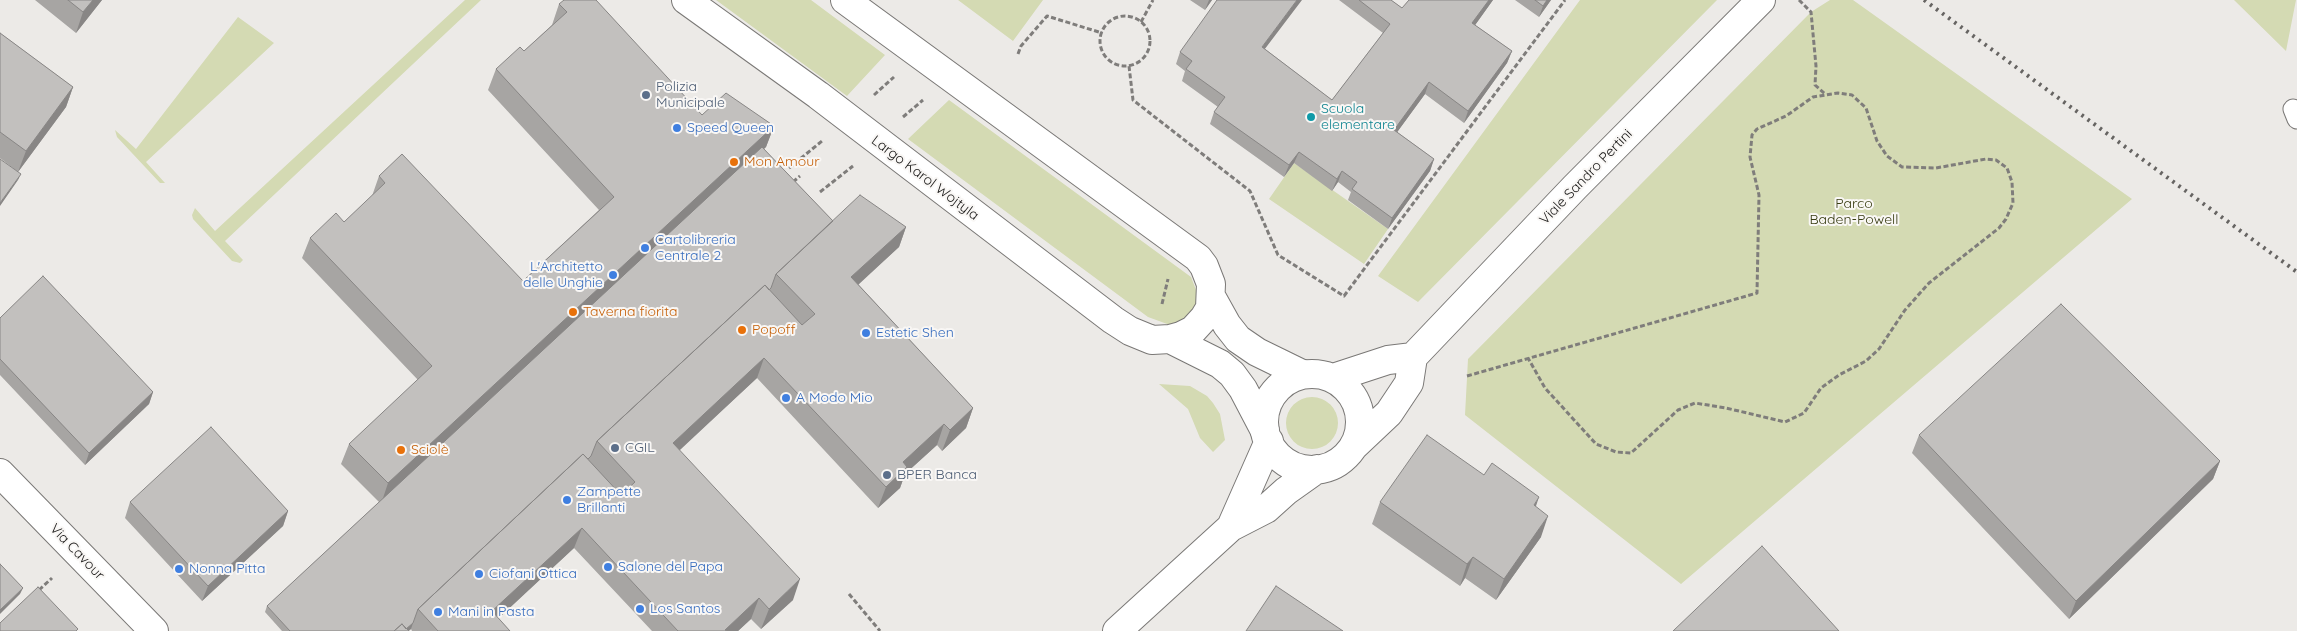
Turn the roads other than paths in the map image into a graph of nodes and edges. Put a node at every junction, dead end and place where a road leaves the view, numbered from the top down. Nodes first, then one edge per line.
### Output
1 (686, 0) edge
2 (845, 0) edge
3 (1761, 0) edge
4 (1212, 298) junction
5 (1170, 338) junction
6 (1413, 357) junction
7 (1302, 374) junction
8 (1332, 378) junction
9 (1267, 436) junction
10 (1354, 446) junction
11 (1317, 469) junction
12 (0, 473) edge
13 (1231, 527) junction
14 (154, 631) edge
15 (1117, 631) edge

1 - 5 street, Largo Karol Wojtyla
2 - 4 street
3 - 6 street, Viale Sandro Pertini
4 - 5 street, Largo Karol Wojtyla
4 - 7 street
5 - 9 street, Largo Karol Wojtyla
6 - 8 street
6 - 10 street
7 - 8 street
7 - 9 street
8 - 10 street
9 - 11 street
9 - 13 street
10 - 11 street
11 - 13 street
12 - 14 street, Via Cavour
13 - 15 street

